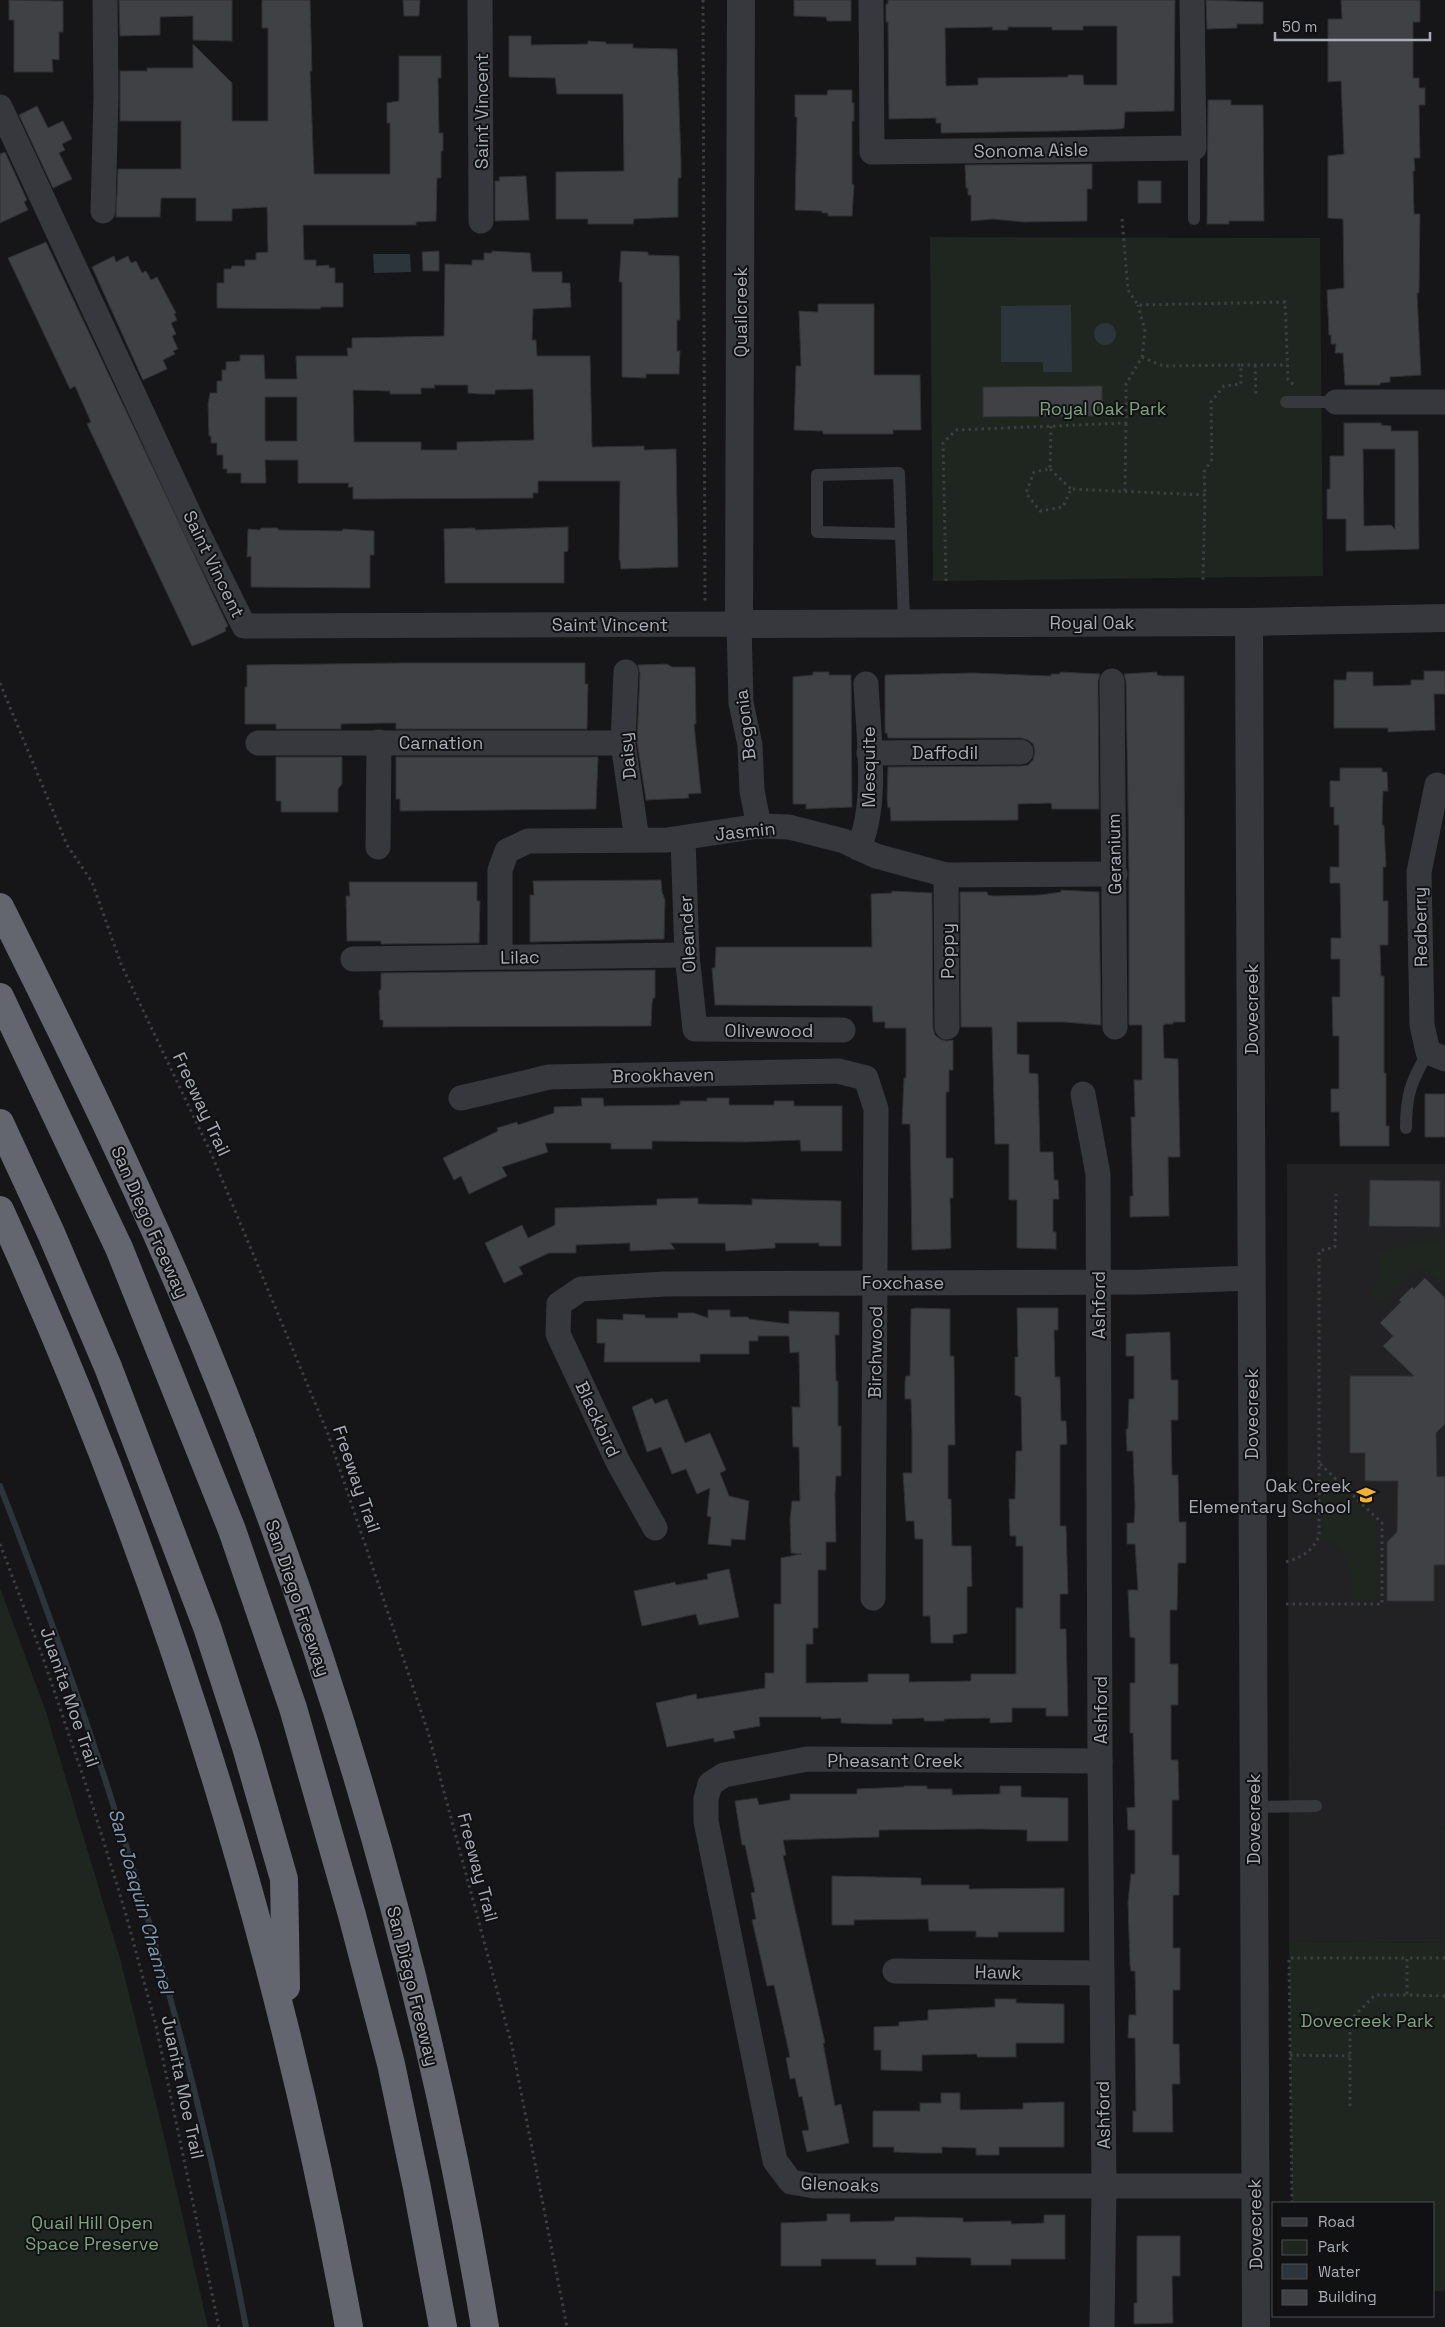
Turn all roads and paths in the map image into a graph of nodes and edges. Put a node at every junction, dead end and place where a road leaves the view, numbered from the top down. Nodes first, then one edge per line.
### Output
1 (105, 0) edge
2 (480, 0) edge
3 (703, 0) edge
4 (741, 0) edge
5 (871, 0) edge
6 (1192, 0) edge
7 (0, 107) edge
8 (1194, 148) junction
9 (103, 211) dead end
10 (1122, 219) dead end
11 (1194, 219) dead end
12 (481, 221) dead end
13 (1138, 305) junction
14 (1142, 357) junction
15 (1287, 364) junction
16 (1241, 365) junction
17 (1255, 365) junction
18 (1256, 397) dead end
19 (1292, 402) joint
20 (1336, 402) joint
21 (1445, 402) edge
22 (1126, 423) junction
23 (1051, 426) junction
24 (1050, 469) junction
25 (1071, 489) junction
26 (1125, 492) junction
27 (1205, 495) junction
28 (901, 534) junction
29 (1203, 580) dead end
30 (946, 581) dead end
31 (1445, 618) edge
32 (1249, 622) junction
33 (705, 623) junction
34 (904, 623) junction
35 (739, 624) junction
36 (626, 672) dead end
37 (1112, 681) dead end
38 (0, 683) edge
39 (866, 684) dead end
40 (379, 742) junction
41 (623, 742) junction
42 (258, 743) dead end
43 (1021, 752) dead end
44 (869, 753) junction
45 (1437, 785) dead end
46 (759, 826) junction
47 (637, 840) junction
48 (683, 840) junction
49 (378, 847) dead end
50 (858, 848) junction
51 (1115, 874) junction
52 (946, 875) junction
53 (0, 907) edge
54 (687, 955) junction
55 (500, 957) junction
56 (353, 959) dead end
57 (0, 997) edge
58 (947, 1027) dead end
59 (1115, 1027) dead end
60 (695, 1029) joint
61 (843, 1030) dead end
62 (1436, 1056) edge
63 (866, 1078) joint
64 (1082, 1094) dead end
65 (462, 1098) dead end
66 (0, 1123) edge
67 (1406, 1128) dead end
68 (1336, 1194) dead end
69 (0, 1210) edge
70 (1252, 1278) junction
71 (876, 1282) junction
72 (1098, 1282) junction
73 (559, 1304) joint
74 (1318, 1463) junction
75 (655, 1528) dead end
76 (0, 1544) edge
77 (1286, 1562) dead end
78 (873, 1598) dead end
79 (1286, 1604) dead end
80 (1100, 1761) junction
81 (706, 1799) joint
82 (1316, 1806) dead end
83 (1253, 1807) junction
84 (1407, 1958) junction
85 (1445, 1958) edge
86 (895, 1971) dead end
87 (1101, 1973) junction
88 (1407, 1995) junction
89 (1445, 1996) edge
90 (287, 2034) junction
91 (1290, 2055) junction
92 (1350, 2056) junction
93 (1350, 2106) dead end
94 (1254, 2186) junction
95 (1104, 2187) junction
96 (1292, 2202) edge
97 (219, 2327) edge
98 (349, 2327) edge
99 (443, 2327) edge
100 (486, 2327) edge
101 (567, 2327) edge
102 (1102, 2327) edge
103 (1256, 2327) edge

1 - 9 street
2 - 12 street, Saint Vincent
3 - 33 path
4 - 35 street, Quailcreek
5 - 8 street, Sonoma Aisle
6 - 8 street
7 - 33 street, Saint Vincent
8 - 11 lane
10 - 13 path
13 - 14 path
13 - 15 path
14 - 16 path
14 - 22 path
15 - 17 path
15 - 19 path
16 - 17 path
16 - 27 path
17 - 18 path
19 - 20 lane
20 - 21 street
22 - 23 path
22 - 26 path
23 - 24 path
23 - 30 path
24 - 25 path
24 - 25 path
25 - 26 path
26 - 27 path
27 - 29 path
28 - 28 lane
28 - 34 lane
31 - 32 street, Royal Oak
32 - 34 street, Royal Oak
32 - 70 street, Dovecreek
33 - 35 street, Saint Vincent
34 - 35 street, Royal Oak
35 - 46 street, Begonia
36 - 41 street, Daisy
37 - 51 street, Geranium
38 - 101 path, Freeway Trail
39 - 44 street, Mesquite
40 - 41 street, Carnation
40 - 42 street, Carnation
40 - 49 street
41 - 47 street, Daisy
43 - 44 street, Daffodil
44 - 50 street, Mesquite
45 - 62 street, Redberry
46 - 48 street, Jasmin
46 - 50 street, Jasmin
47 - 48 street, Jasmin
47 - 55 street, Jasmin
48 - 54 street, Oleander
50 - 52 street, Jasmin
51 - 52 street, Jasmin
51 - 59 street, Geranium
52 - 58 street, Poppy
53 - 100 highway, San Diego Freeway
54 - 55 street, Lilac
54 - 60 street, Oleander
55 - 56 street, Lilac
57 - 99 highway
60 - 61 street, Olivewood
62 - 67 lane
63 - 65 street, Brookhaven
63 - 71 street, Birchwood
64 - 72 street, Ashford
66 - 90 highway
68 - 74 path
69 - 90 highway
70 - 72 street, Foxchase
70 - 83 street, Dovecreek
71 - 72 street, Foxchase
71 - 73 street, Foxchase
71 - 78 street, Birchwood
72 - 80 street, Ashford
73 - 75 street, Blackbird
74 - 77 path
74 - 79 path
76 - 97 path, Juanita Moe Trail
80 - 81 street, Pheasant Creek
80 - 87 street, Ashford
81 - 95 street, Glenoaks
82 - 83 lane
83 - 94 street, Dovecreek
84 - 85 path
84 - 88 path
84 - 91 path
86 - 87 street, Hawk
87 - 95 street, Ashford
88 - 89 path
88 - 92 path
90 - 98 highway
91 - 92 path
91 - 96 path
92 - 93 path
94 - 95 street, Glenoaks
94 - 103 street, Dovecreek
95 - 102 street, Ashford

